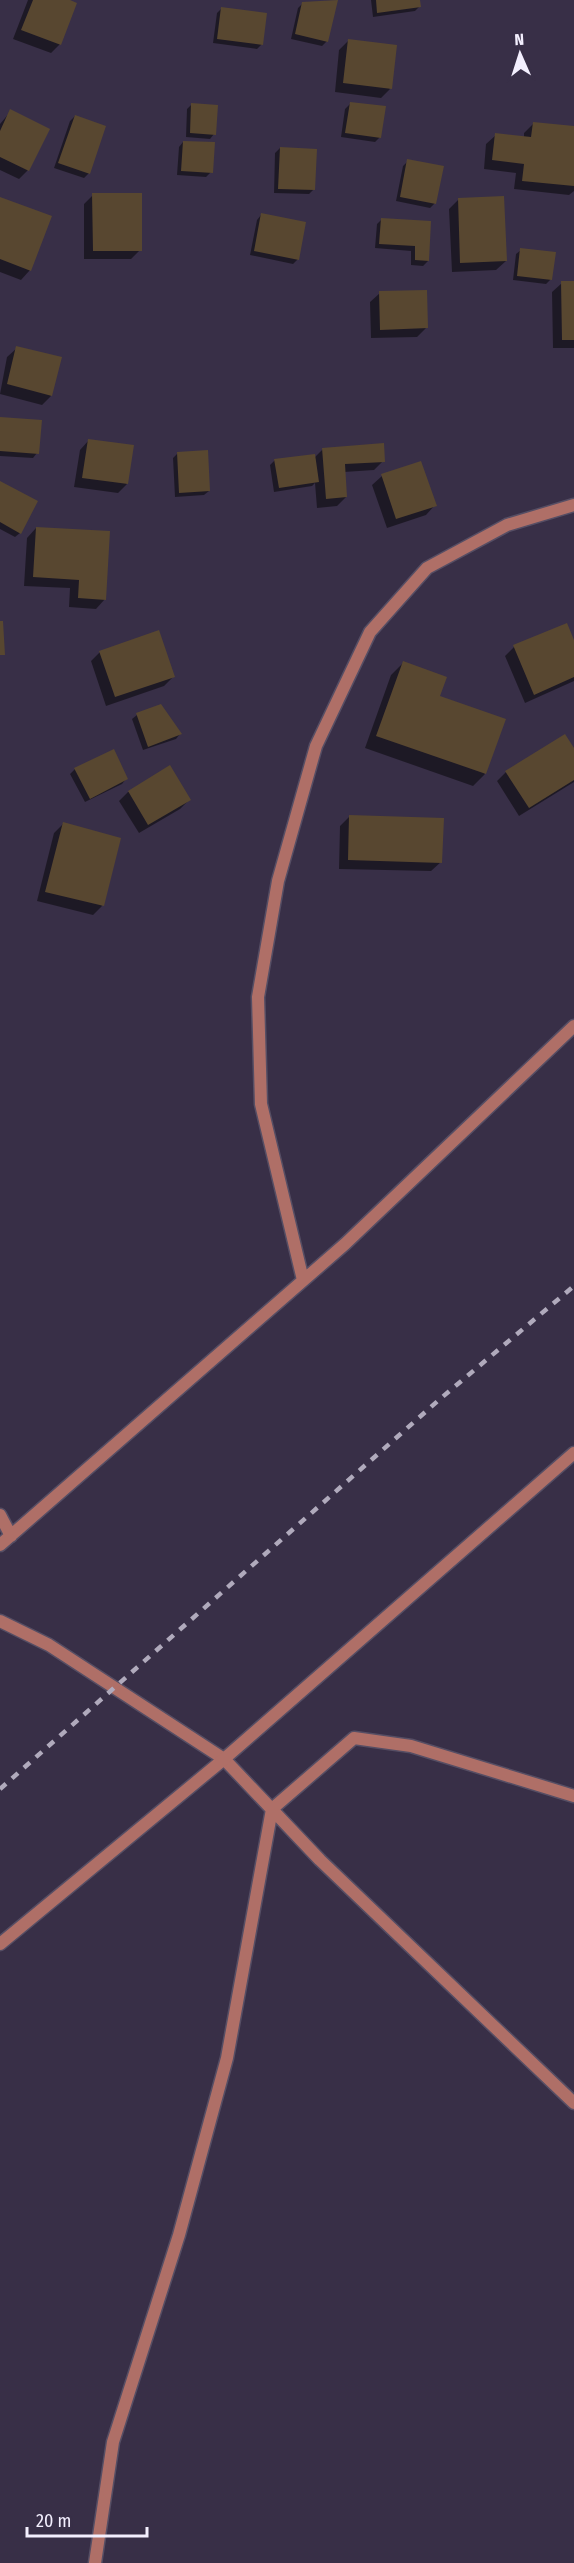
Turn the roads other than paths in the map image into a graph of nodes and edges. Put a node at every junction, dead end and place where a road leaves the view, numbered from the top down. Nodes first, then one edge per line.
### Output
1 (574, 505) edge
2 (574, 1026) edge
3 (303, 1280) junction
4 (574, 1454) edge
5 (0, 1515) edge
6 (11, 1536) junction
7 (0, 1545) edge
8 (0, 1621) edge
9 (224, 1759) junction
10 (572, 1794) edge
11 (272, 1809) junction
12 (0, 1944) edge
13 (574, 2103) edge
14 (95, 2563) edge

1 - 3 street
2 - 3 street
3 - 6 street
4 - 9 street
5 - 6 street
6 - 7 street
8 - 9 street
9 - 11 street
9 - 12 street
10 - 11 street
11 - 13 street
11 - 14 street

